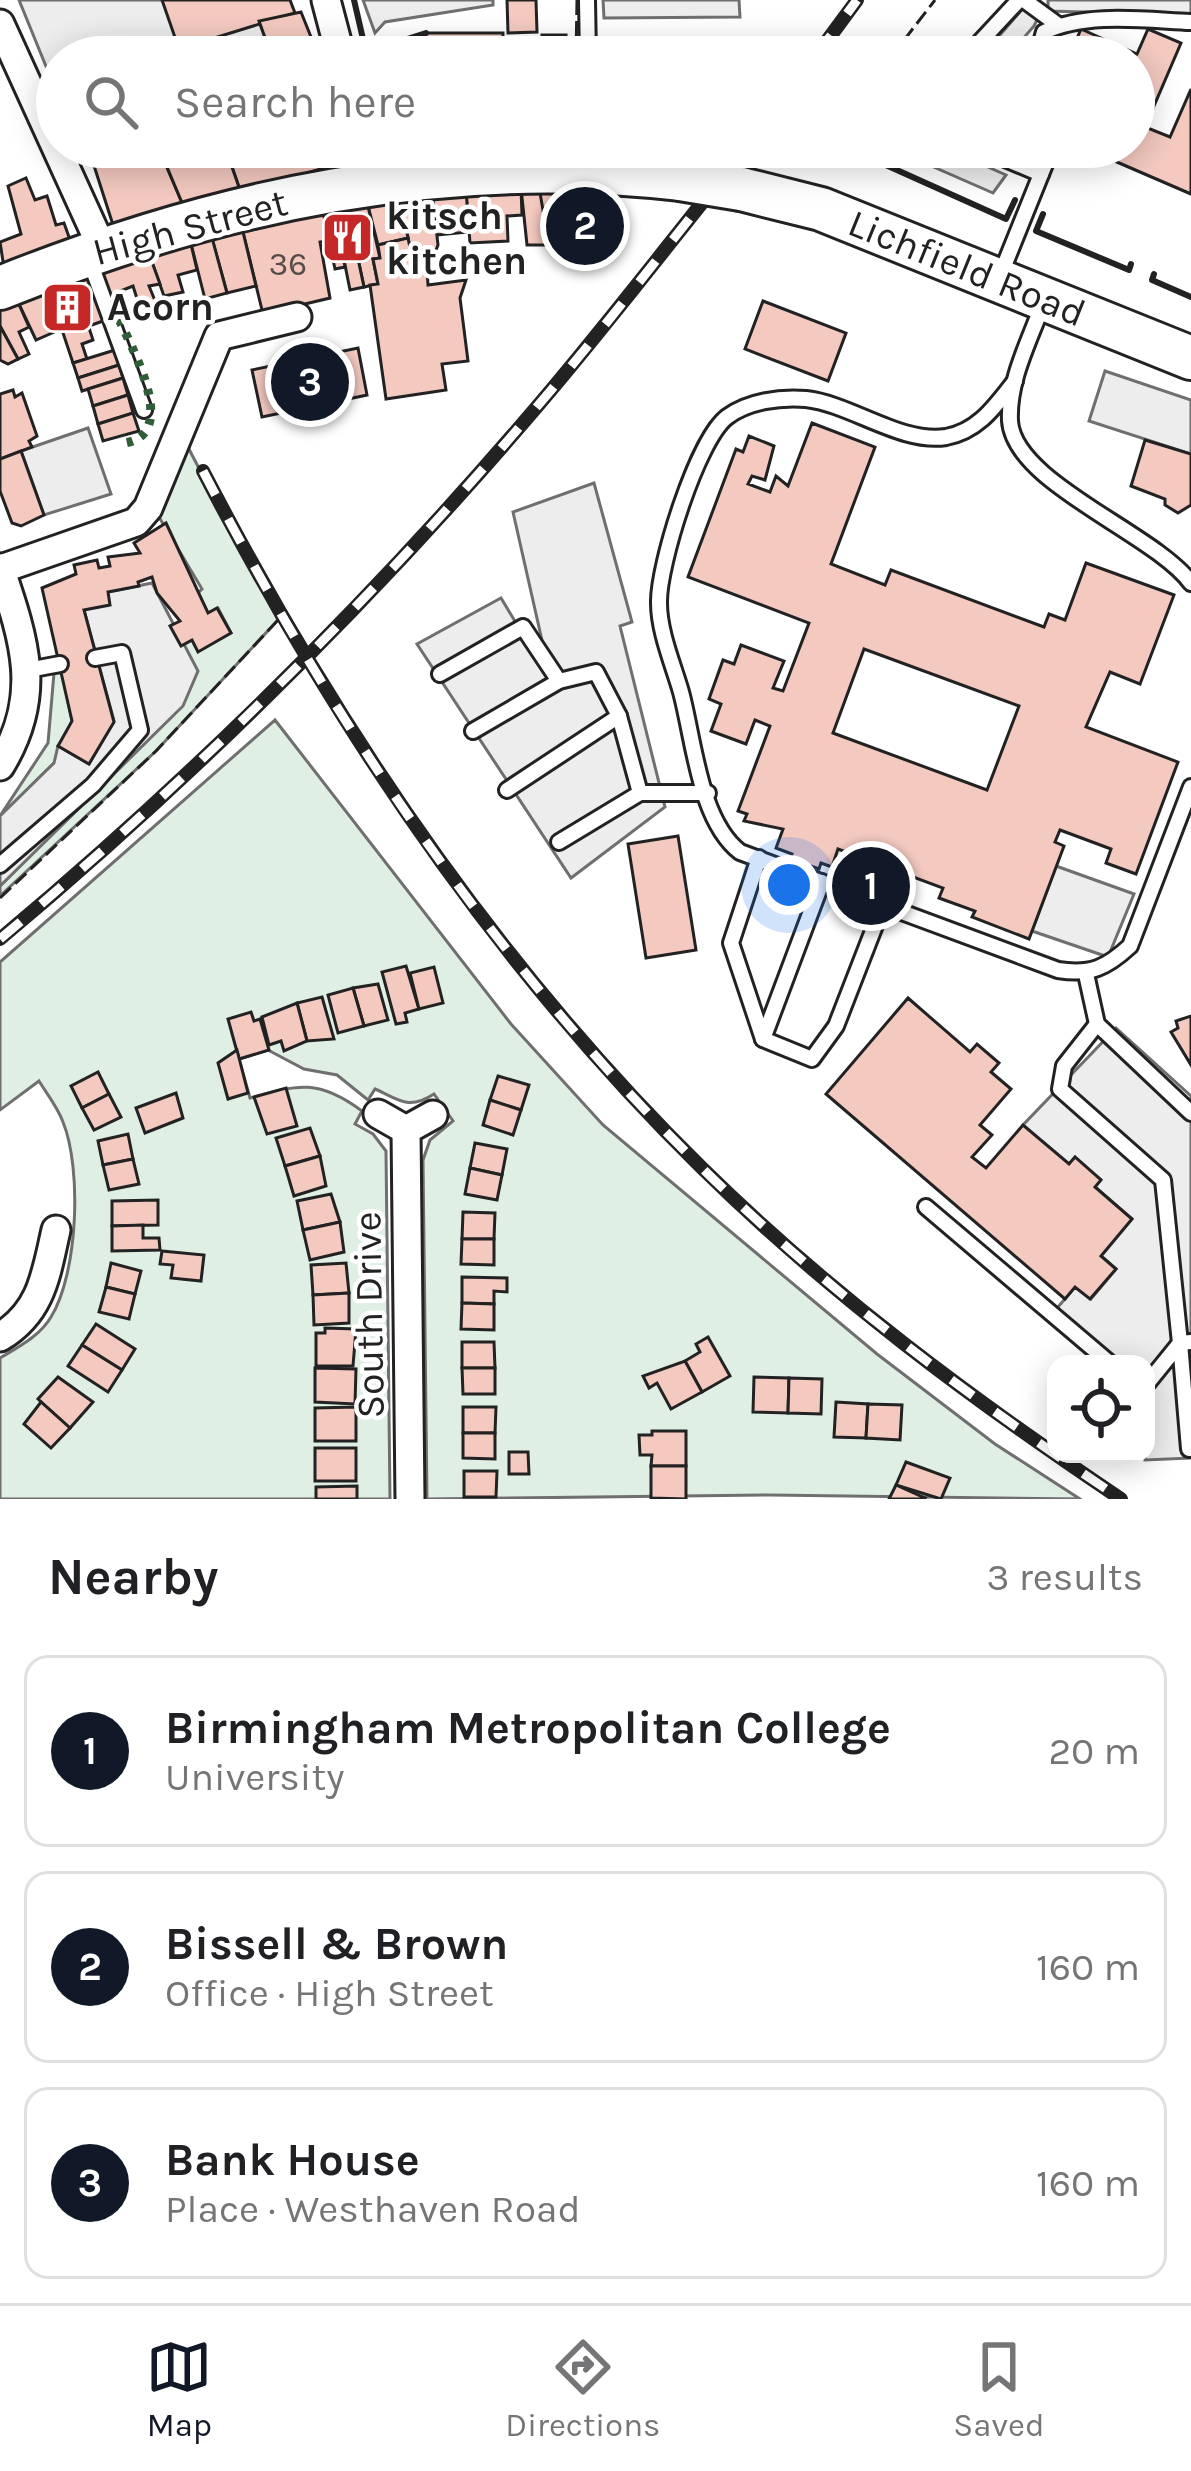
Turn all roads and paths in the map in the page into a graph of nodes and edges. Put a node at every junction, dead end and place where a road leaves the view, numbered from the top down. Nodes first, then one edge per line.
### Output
1 (326, 0) edge
2 (587, 0) edge
3 (1022, 0) edge
4 (1191, 22) edge
5 (0, 24) edge
6 (1058, 26) junction
7 (335, 36) edge
8 (588, 36) edge
9 (987, 36) edge
10 (1043, 36) edge
11 (36, 111) edge
12 (60, 168) edge
13 (357, 168) edge
14 (421, 168) edge
15 (482, 168) edge
16 (632, 168) edge
17 (1027, 168) edge
18 (1043, 168) edge
19 (1041, 174) junction
20 (741, 189) joint
21 (94, 251) junction
22 (997, 282) junction
23 (0, 288) edge
24 (1044, 301) junction
25 (297, 317) dead end
26 (1191, 358) edge
27 (1015, 381) junction
28 (144, 410) dead end
29 (1, 568) edge
30 (1191, 583) edge
31 (6, 617) edge
32 (95, 658) dead end
33 (60, 664) dead end
34 (28, 670) junction
35 (440, 674) dead end
36 (559, 681) junction
37 (619, 716) junction
38 (473, 731) dead end
39 (0, 766) edge
40 (1191, 787) edge
41 (507, 790) dead end
42 (707, 793) junction
43 (640, 794) junction
44 (559, 842) dead end
45 (759, 858) junction
46 (0, 865) edge
47 (822, 882) junction
48 (883, 905) junction
49 (1086, 974) junction
50 (1097, 1024) junction
51 (763, 1039) junction
52 (1191, 1113) edge
53 (378, 1114) dead end
54 (433, 1114) dead end
55 (406, 1130) junction
56 (926, 1208) dead end
57 (56, 1230) dead end
58 (0, 1337) edge
59 (1185, 1343) edge
60 (1100, 1355) edge
61 (1155, 1375) edge
62 (1189, 1449) edge
63 (410, 1499) edge

1 - 7 street
2 - 8 lane
3 - 6 lane
3 - 9 lane
4 - 6 lane
5 - 11 street
6 - 10 lane
12 - 21 street
13 - 21 main road, High Street
14 - 15 main road, High Street
16 - 20 main road, High Street, bridge
17 - 19 lane
18 - 19 lane
19 - 22 lane
20 - 22 main road, Lichfield Road
21 - 23 main road, High Street
21 - 28 lane
22 - 24 main road, Lichfield Road
24 - 26 main road, Lichfield Road
24 - 27 lane
25 - 29 street
27 - 30 lane
27 - 42 lane
29 - 31 street
31 - 34 street
32 - 46 lane
33 - 34 lane
34 - 39 street
35 - 36 lane
36 - 37 lane
36 - 38 lane
37 - 41 lane
37 - 43 lane
40 - 49 lane
42 - 43 lane
42 - 45 lane
43 - 44 lane
45 - 47 lane
45 - 51 lane
47 - 48 lane
47 - 51 lane
48 - 49 lane
48 - 51 lane
49 - 50 lane
50 - 52 lane
50 - 59 lane
53 - 55 street
54 - 55 street
55 - 63 street, South Drive
56 - 60 lane
57 - 58 street
59 - 61 lane
59 - 62 lane

